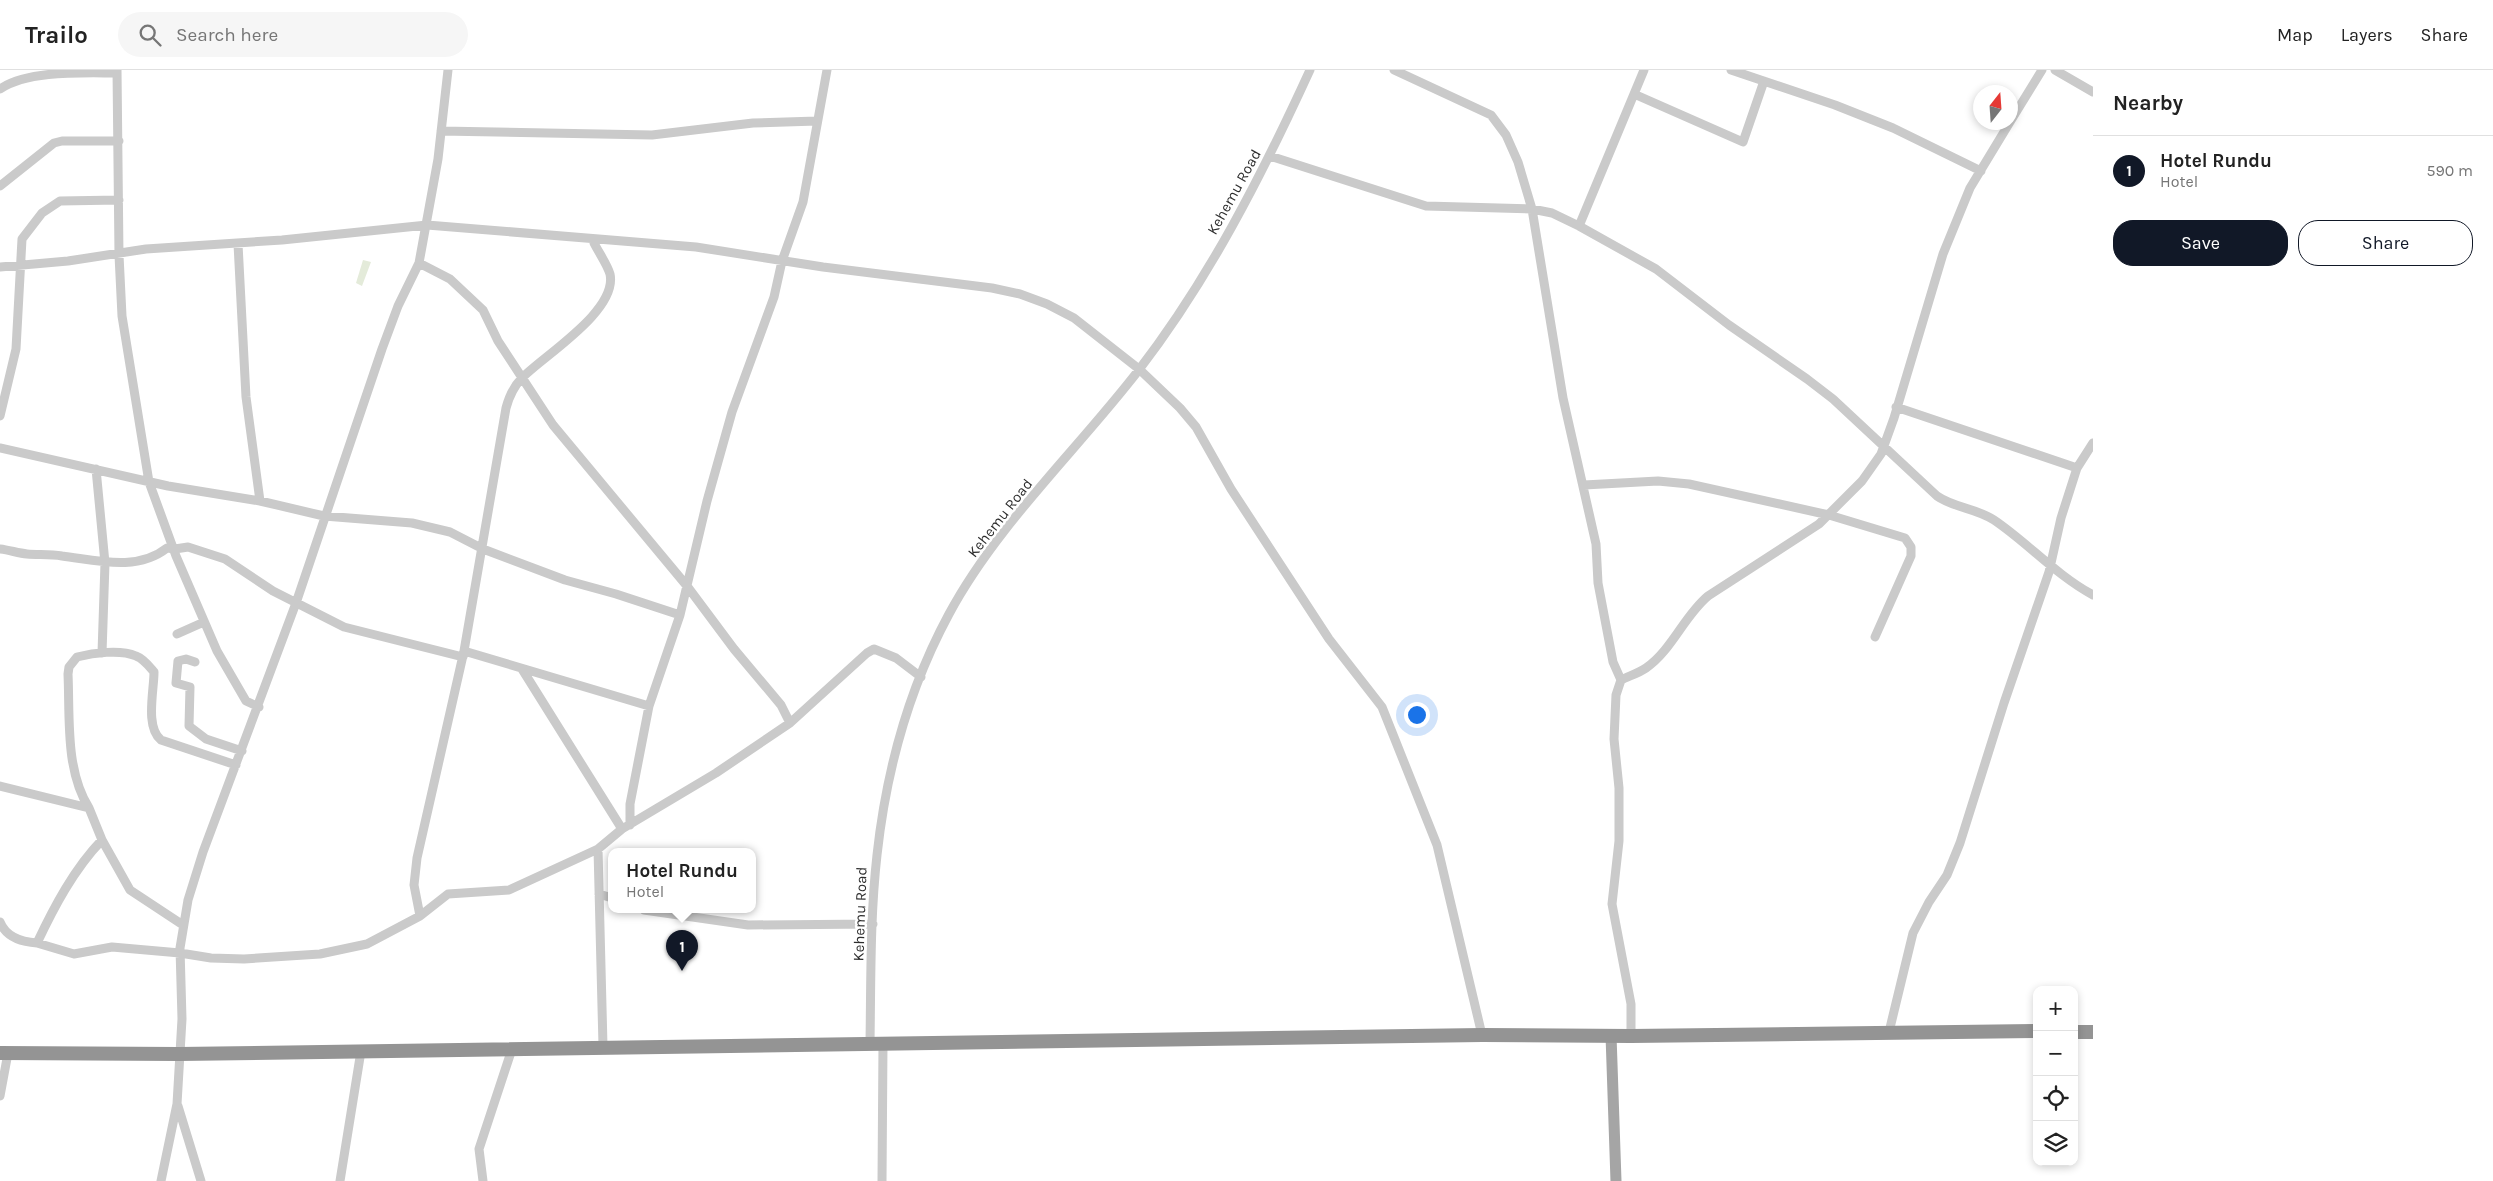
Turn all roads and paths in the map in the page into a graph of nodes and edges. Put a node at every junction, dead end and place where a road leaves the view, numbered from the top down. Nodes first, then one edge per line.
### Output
1 (448, 70) edge
2 (827, 70) edge
3 (1310, 70) edge
4 (1394, 70) edge
5 (1644, 70) edge
6 (1730, 70) edge
7 (2042, 70) edge
8 (2055, 70) edge
9 (117, 71) edge
10 (1764, 81) junction
11 (0, 89) edge
12 (2093, 92) edge
13 (1634, 94) junction
14 (2018, 109) edge
15 (818, 121) junction
16 (2005, 130) edge
17 (441, 131) junction
18 (119, 141) junction
19 (1270, 156) junction
20 (1981, 170) junction
21 (0, 186) edge
22 (119, 200) junction
23 (1532, 209) junction
24 (427, 225) junction
25 (1579, 226) junction
26 (594, 239) junction
27 (238, 244) junction
28 (119, 254) junction
29 (782, 261) junction
30 (419, 262) junction
31 (20, 265) junction
32 (0, 267) edge
33 (1139, 369) junction
34 (522, 378) junction
35 (1896, 407) junction
36 (0, 416) edge
37 (2093, 443) edge
38 (0, 448) edge
39 (1883, 448) junction
40 (2077, 468) junction
41 (96, 470) junction
42 (149, 482) junction
43 (1584, 485) junction
44 (260, 501) junction
45 (1828, 515) junction
46 (324, 516) junction
47 (0, 549) edge
48 (175, 549) junction
49 (483, 549) junction
50 (105, 563) junction
51 (2050, 566) junction
52 (687, 586) junction
53 (2093, 595) edge
54 (296, 603) junction
55 (680, 615) junction
56 (204, 622) junction
57 (177, 634) dead end
58 (1875, 637) dead end
59 (102, 653) junction
60 (463, 654) junction
61 (195, 662) dead end
62 (522, 669) junction
63 (921, 677) junction
64 (1621, 680) junction
65 (649, 706) junction
66 (259, 707) junction
67 (790, 723) junction
68 (242, 751) junction
69 (236, 765) junction
70 (0, 786) edge
71 (89, 808) junction
72 (626, 827) junction
73 (102, 840) junction
74 (598, 849) junction
75 (599, 894) junction
76 (608, 897) edge
77 (665, 913) edge
78 (420, 916) junction
79 (0, 922) edge
80 (873, 924) junction
81 (183, 926) junction
82 (37, 943) junction
83 (180, 953) junction
84 (2033, 1031) edge
85 (1889, 1032) junction
86 (2078, 1032) edge
87 (2093, 1032) edge
88 (1482, 1035) junction
89 (1611, 1035) junction
90 (1630, 1036) junction
91 (877, 1043) junction
92 (603, 1046) junction
93 (512, 1049) junction
94 (361, 1050) junction
95 (4, 1053) edge
96 (179, 1054) junction
97 (0, 1096) edge
98 (177, 1104) junction
99 (162, 1181) edge
100 (201, 1181) edge
101 (340, 1181) edge
102 (483, 1181) edge
103 (882, 1181) edge
104 (1616, 1181) edge

1 - 17 street
2 - 15 street
3 - 19 street, Kehemu Road
4 - 23 street
5 - 13 street
6 - 10 street
7 - 14 street
8 - 12 street
9 - 11 street
9 - 18 street
10 - 13 street
10 - 20 street
13 - 25 street
15 - 17 street
15 - 29 street
16 - 20 street
17 - 24 street
18 - 21 street
18 - 22 street
19 - 23 street
19 - 33 street, Kehemu Road
20 - 35 street
22 - 28 street
22 - 31 street
23 - 25 street
23 - 43 street
24 - 26 street
24 - 27 street
24 - 30 street
25 - 39 street
26 - 29 street
26 - 34 street
27 - 28 street
27 - 44 street
28 - 31 street
28 - 42 street
29 - 33 street
29 - 52 street
30 - 34 street
30 - 46 street
31 - 32 street
31 - 36 street
33 - 63 street, Kehemu Road
33 - 88 street
34 - 49 street
34 - 52 street
35 - 39 street
35 - 40 street
37 - 40 street
38 - 41 street
39 - 45 street
39 - 51 street
40 - 51 street
41 - 42 street
41 - 50 street
42 - 44 street
42 - 48 street
43 - 45 street
43 - 64 street
44 - 46 street
45 - 58 street
45 - 64 street
46 - 49 street
46 - 54 street
47 - 50 street
48 - 50 street
48 - 54 street
48 - 56 street
49 - 55 street
49 - 60 street
50 - 59 street
51 - 53 street
51 - 85 street
52 - 55 street
52 - 67 street
54 - 60 street
54 - 66 street
55 - 65 street
56 - 57 street
56 - 66 street
59 - 69 street
59 - 71 street
60 - 62 street
60 - 78 street
61 - 68 street
62 - 65 street
62 - 72 street
63 - 67 street
63 - 80 street, Kehemu Road
64 - 90 street
65 - 72 street
66 - 68 street
67 - 72 street
68 - 69 street
69 - 81 street
70 - 71 street
71 - 73 street
72 - 74 street
73 - 81 street
73 - 82 street
74 - 75 street
74 - 78 street
75 - 76 street
75 - 92 street
77 - 80 street
78 - 83 street
79 - 82 street
80 - 91 street, Kehemu Road
81 - 83 street
82 - 83 street
83 - 96 street
84 - 85 highway
85 - 90 highway
86 - 87 highway
88 - 89 highway
88 - 91 highway
89 - 90 highway
89 - 104 main road
91 - 92 highway
91 - 103 street, Kehemu Road
92 - 93 highway
93 - 94 highway
93 - 102 street
94 - 96 highway
94 - 101 street
95 - 96 highway
95 - 97 street
96 - 98 street
98 - 99 street
98 - 100 street

